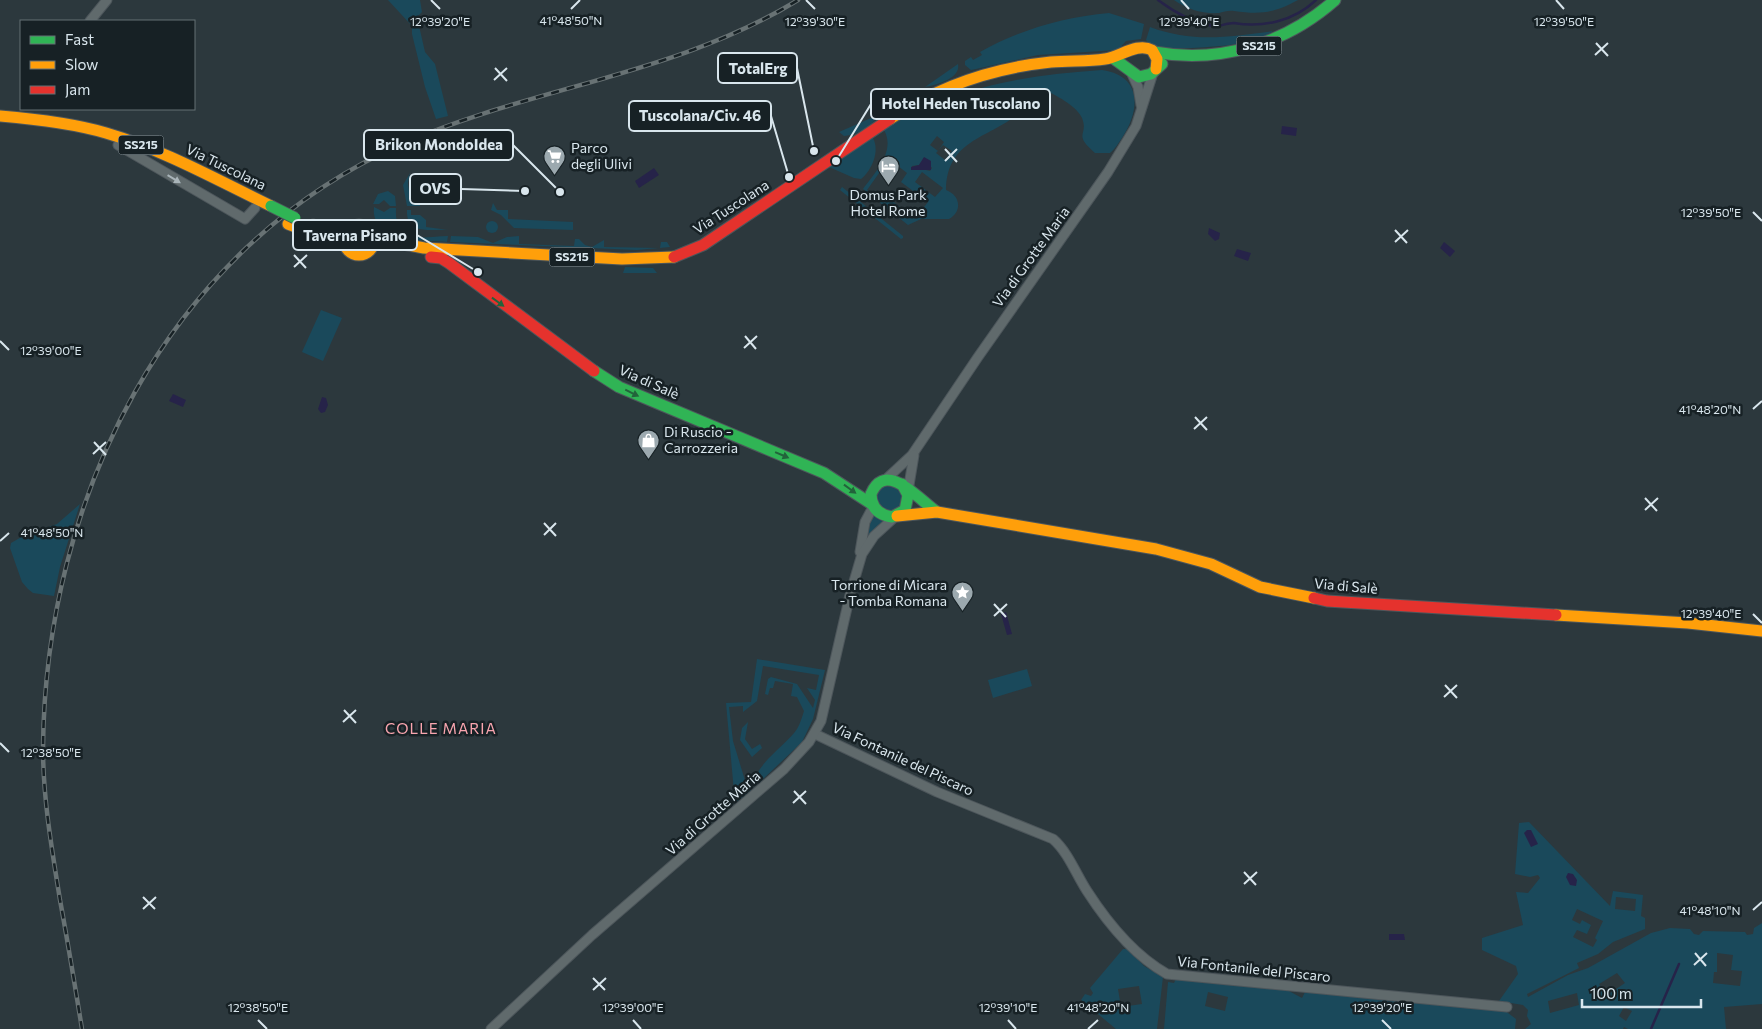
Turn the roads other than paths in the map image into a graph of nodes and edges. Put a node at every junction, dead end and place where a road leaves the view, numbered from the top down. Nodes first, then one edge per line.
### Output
1 (107, 0) edge
2 (1336, 0) edge
3 (91, 20) edge
4 (1133, 50) junction
5 (1154, 52) junction
6 (1170, 57) junction
7 (1113, 58) junction
8 (1130, 71) junction
9 (1154, 71) junction
10 (1142, 108) junction
11 (18, 113) edge
12 (0, 116) edge
13 (0, 125) edge
14 (118, 145) junction
15 (263, 209) junction
16 (292, 221) junction
17 (349, 230) junction
18 (372, 232) junction
19 (346, 246) junction
20 (454, 251) junction
21 (365, 254) junction
22 (431, 257) junction
23 (916, 450) junction
24 (884, 481) junction
25 (906, 489) junction
26 (870, 508) junction
27 (937, 512) junction
28 (897, 516) junction
29 (860, 560) junction
30 (1762, 631) edge
31 (815, 734) junction
32 (1507, 1007) dead end
33 (491, 1029) edge

1 - 3 street
2 - 6 main road, SS215
4 - 5 main road
4 - 7 main road, Via Tuscolana
4 - 8 main road
5 - 6 main road
5 - 9 main road
6 - 9 main road
7 - 8 main road
7 - 20 main road, Via Tuscolana / SS215
8 - 9 main road
8 - 10 street
9 - 10 street, Via di Grotte Maria
10 - 23 street, Via di Grotte Maria
11 - 12 main road, Via Tuscolana / SS215
11 - 15 main road, Via Tuscolana / SS215
13 - 14 main road, Via Tuscolana / SS215
14 - 15 main road, Via Tuscolana / SS215
14 -> 15 street
15 - 16 main road, Via Tuscolana / SS215
16 - 17 main road, Via Tuscolana / SS215
16 - 19 main road, Via Tuscolana / SS215
17 - 18 main road
17 - 19 main road
18 - 20 main road, Via Tuscolana / SS215
18 - 21 main road
19 - 21 main road
20 - 22 main road, Via Tuscolana / SS215
21 - 22 main road, Via Tuscolana / SS215
22 -> 26 main road, Via di Salè
23 - 24 street, Via di Grotte Maria
23 - 25 street, Via di Grotte Maria
24 - 25 main road
24 - 26 main road
25 - 27 main road, Via di Salè
25 - 28 main road
26 - 28 main road
26 - 29 street, Via di Grotte Maria
27 - 28 main road, Via di Salè
27 - 30 main road, Via di Salè
28 - 29 street, Via di Grotte Maria
29 - 31 street, Via di Grotte Maria
31 - 32 street, Via Fontanile del Piscaro
31 - 33 street, Via di Grotte Maria

